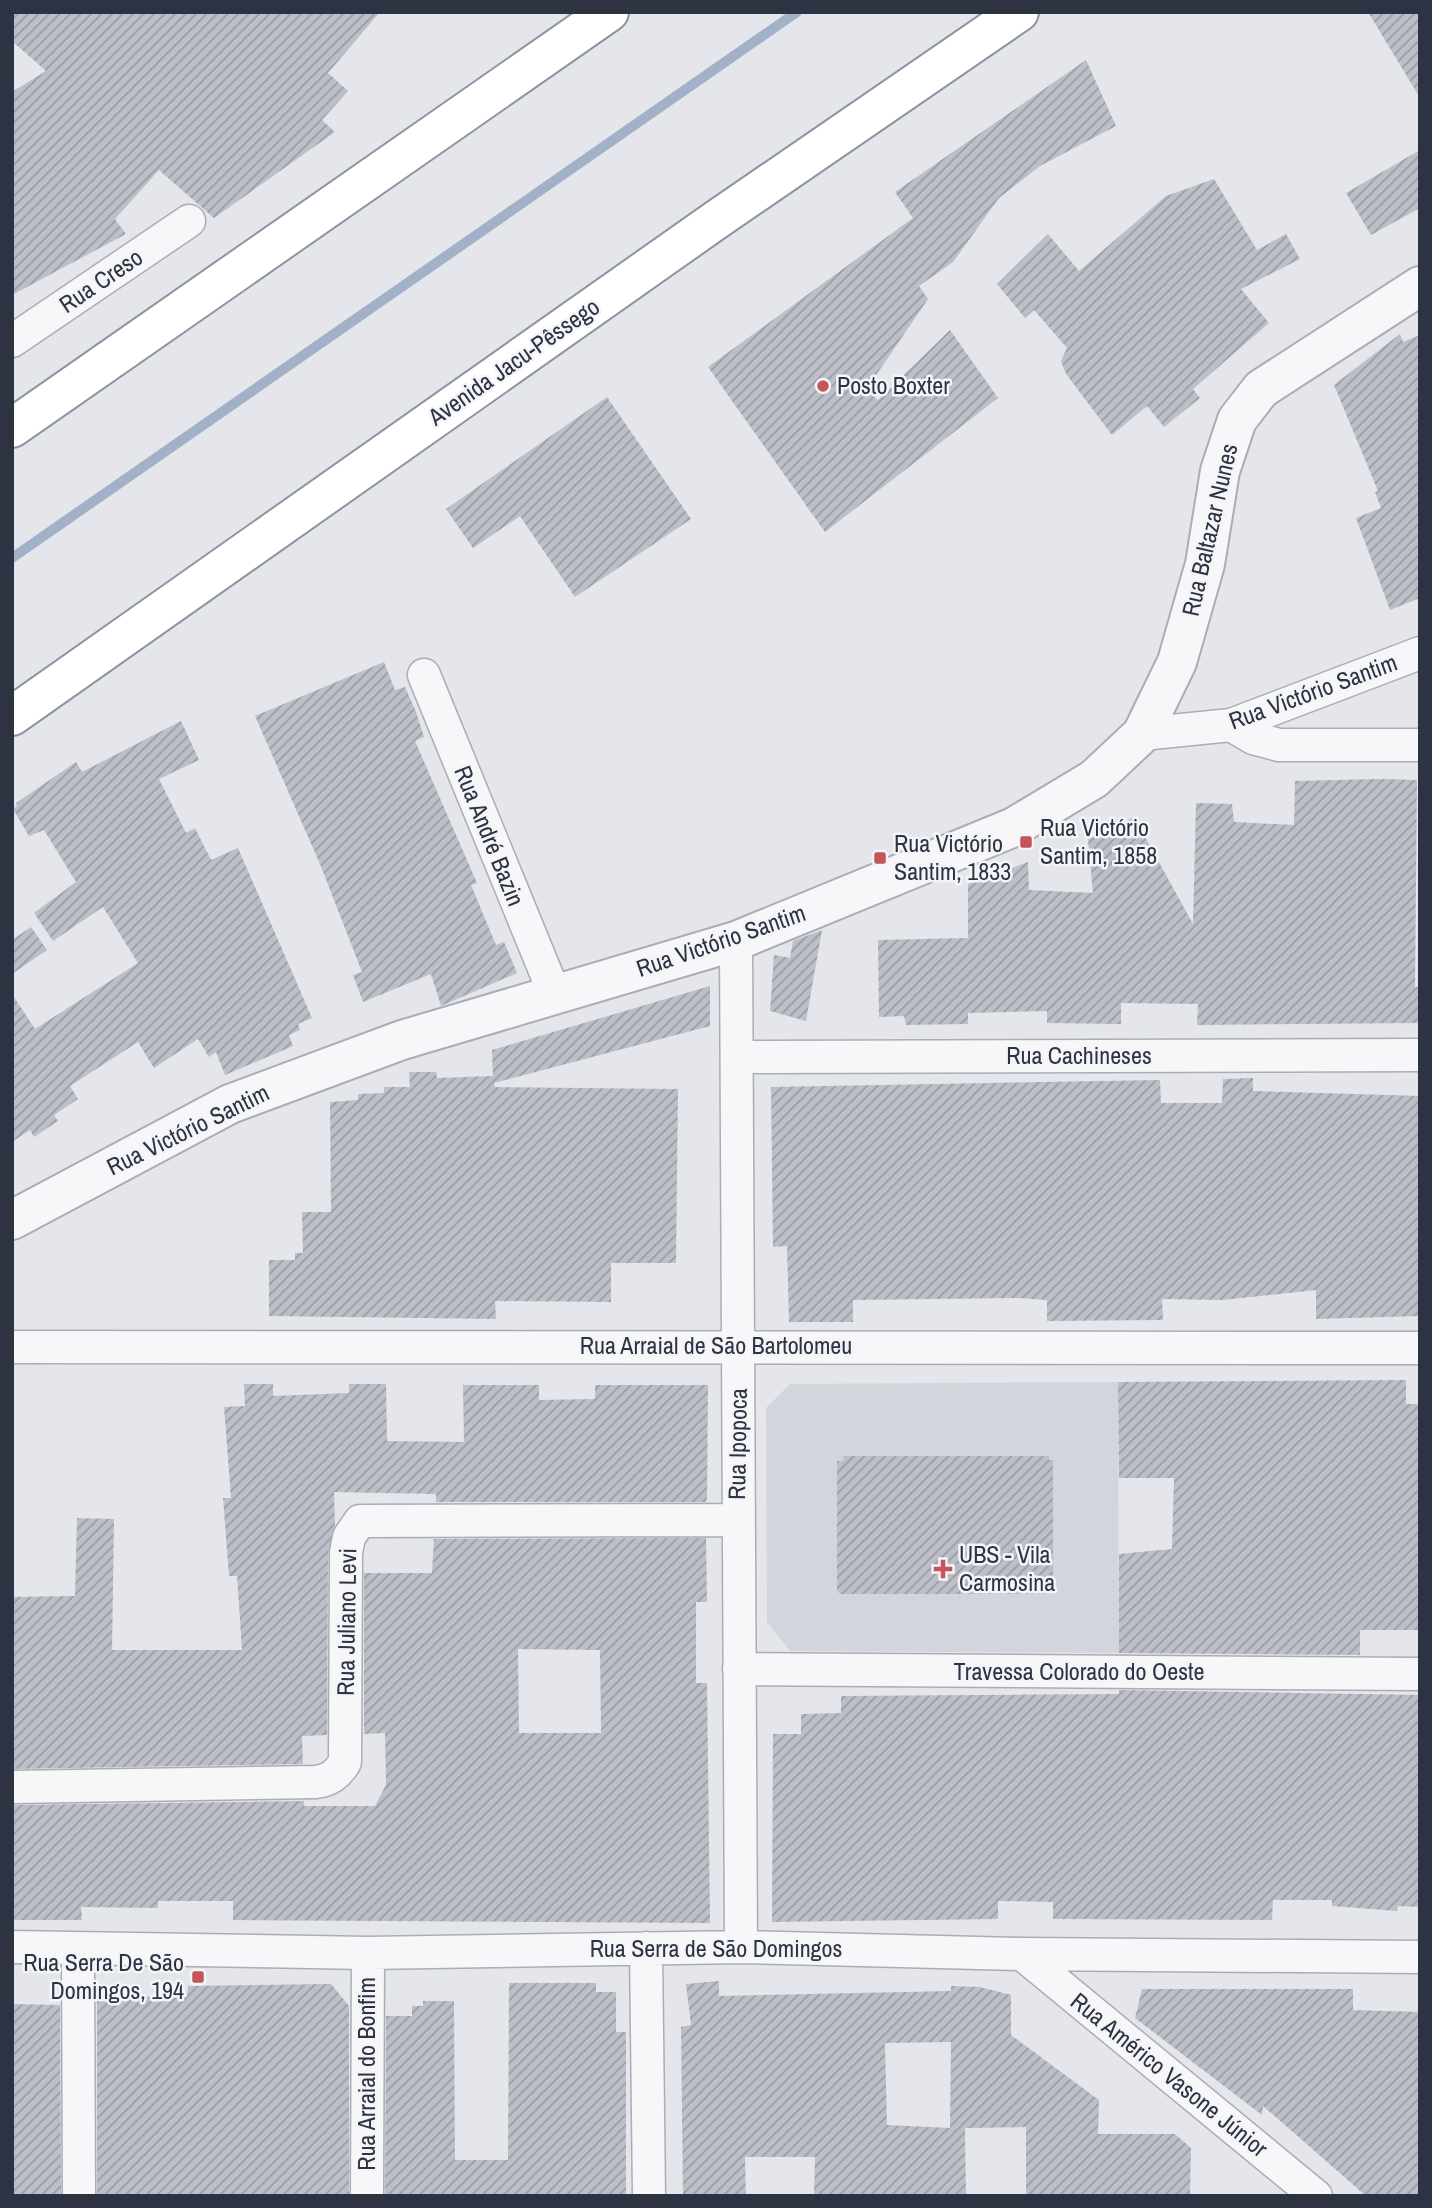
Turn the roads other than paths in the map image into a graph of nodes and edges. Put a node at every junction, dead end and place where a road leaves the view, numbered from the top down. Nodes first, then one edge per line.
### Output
1 (609, 12) edge
2 (1019, 12) edge
3 (189, 221) dead end
4 (1420, 286) edge
5 (12, 341) edge
6 (12, 428) edge
7 (1420, 653) edge
8 (424, 675) dead end
9 (12, 716) edge
10 (1231, 725) junction
11 (1142, 734) junction
12 (1420, 745) edge
13 (736, 941) junction
14 (555, 995) junction
15 (1420, 1055) edge
16 (739, 1057) junction
17 (12, 1220) edge
18 (739, 1346) junction
19 (12, 1347) edge
20 (1420, 1348) edge
21 (737, 1520) junction
22 (739, 1669) junction
23 (1420, 1674) edge
24 (12, 1787) edge
25 (12, 1947) edge
26 (741, 1947) junction
27 (646, 1948) junction
28 (78, 1949) junction
29 (368, 1953) junction
30 (1022, 1954) junction
31 (1420, 1957) edge
32 (79, 2196) edge
33 (367, 2196) edge
34 (649, 2196) edge
35 (1316, 2196) edge

1 - 6 highway
2 - 9 highway, Avenida Jacu-Pêssego
3 - 5 street, Rua Creso
4 - 11 street, Rua Baltazar Nunes
7 - 10 street, Rua Victório Santim
8 - 14 street, Rua André Bazin
10 - 11 street, Rua Victório Santim
10 - 12 street
11 - 13 street, Rua Victório Santim
13 - 14 street, Rua Victório Santim
13 - 16 street, Rua Ipopoca
14 - 17 street, Rua Victório Santim
15 - 16 street, Rua Cachineses
16 - 18 street, Rua Ipopoca
18 - 19 street, Rua Arraial de São Bartolomeu
18 - 20 street, Rua Arraial de São Bartolomeu
18 - 21 street, Rua Ipopoca
21 - 22 street, Rua Ipopoca
21 - 24 street, Rua Juliano Levi
22 - 23 street, Travessa Colorado do Oeste
22 - 26 street, Rua Ipopoca
25 - 28 street, Rua Serra de São Domingos
26 - 27 street, Rua Serra de São Domingos
26 - 30 street, Rua Serra de São Domingos
27 - 29 street, Rua Serra de São Domingos
27 - 34 street
28 - 29 street, Rua Serra de São Domingos
28 - 32 street
29 - 33 street, Rua Arraial do Bonfim
30 - 31 street, Rua Serra de São Domingos
30 - 35 street, Rua Américo Vasone Júnior

